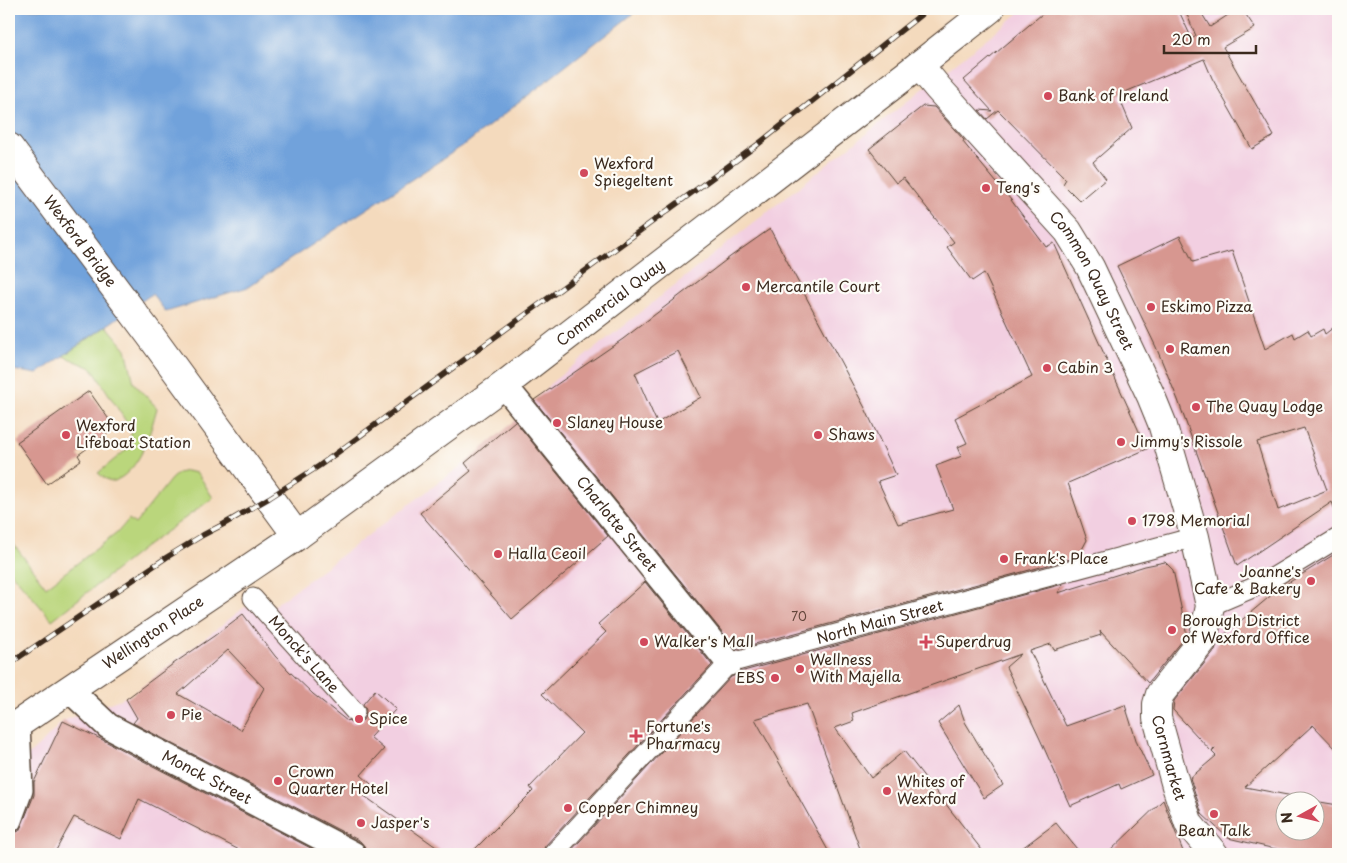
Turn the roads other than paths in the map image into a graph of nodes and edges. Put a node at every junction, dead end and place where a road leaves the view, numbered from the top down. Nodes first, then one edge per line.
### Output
1 (990, 9) edge
2 (919, 65) junction
3 (9, 147) edge
4 (504, 386) junction
5 (297, 536) junction
6 (1195, 537) junction
7 (1338, 538) edge
8 (253, 598) dead end
9 (1210, 606) junction
10 (729, 664) junction
11 (69, 689) junction
12 (355, 712) dead end
13 (13, 727) edge
14 (9, 820) edge
15 (353, 854) edge
16 (553, 854) edge
17 (1214, 854) edge

1 - 2 main road, Commercial Quay
2 - 4 main road, Commercial Quay
2 - 6 main road, Common Quay Street
3 - 5 main road, Wexford Bridge
4 - 5 main road, Commercial Quay
4 - 10 street, Charlotte Street
5 - 11 main road, Wellington Place
6 - 9 main road, Common Quay Street
6 - 10 street, North Main Street
7 - 9 street
8 - 12 street, Monck's Lane
9 - 17 main road, Cornmarket
10 - 16 street
11 - 13 main road, Wellington Place
11 - 15 street, Monck Street
13 - 14 street

